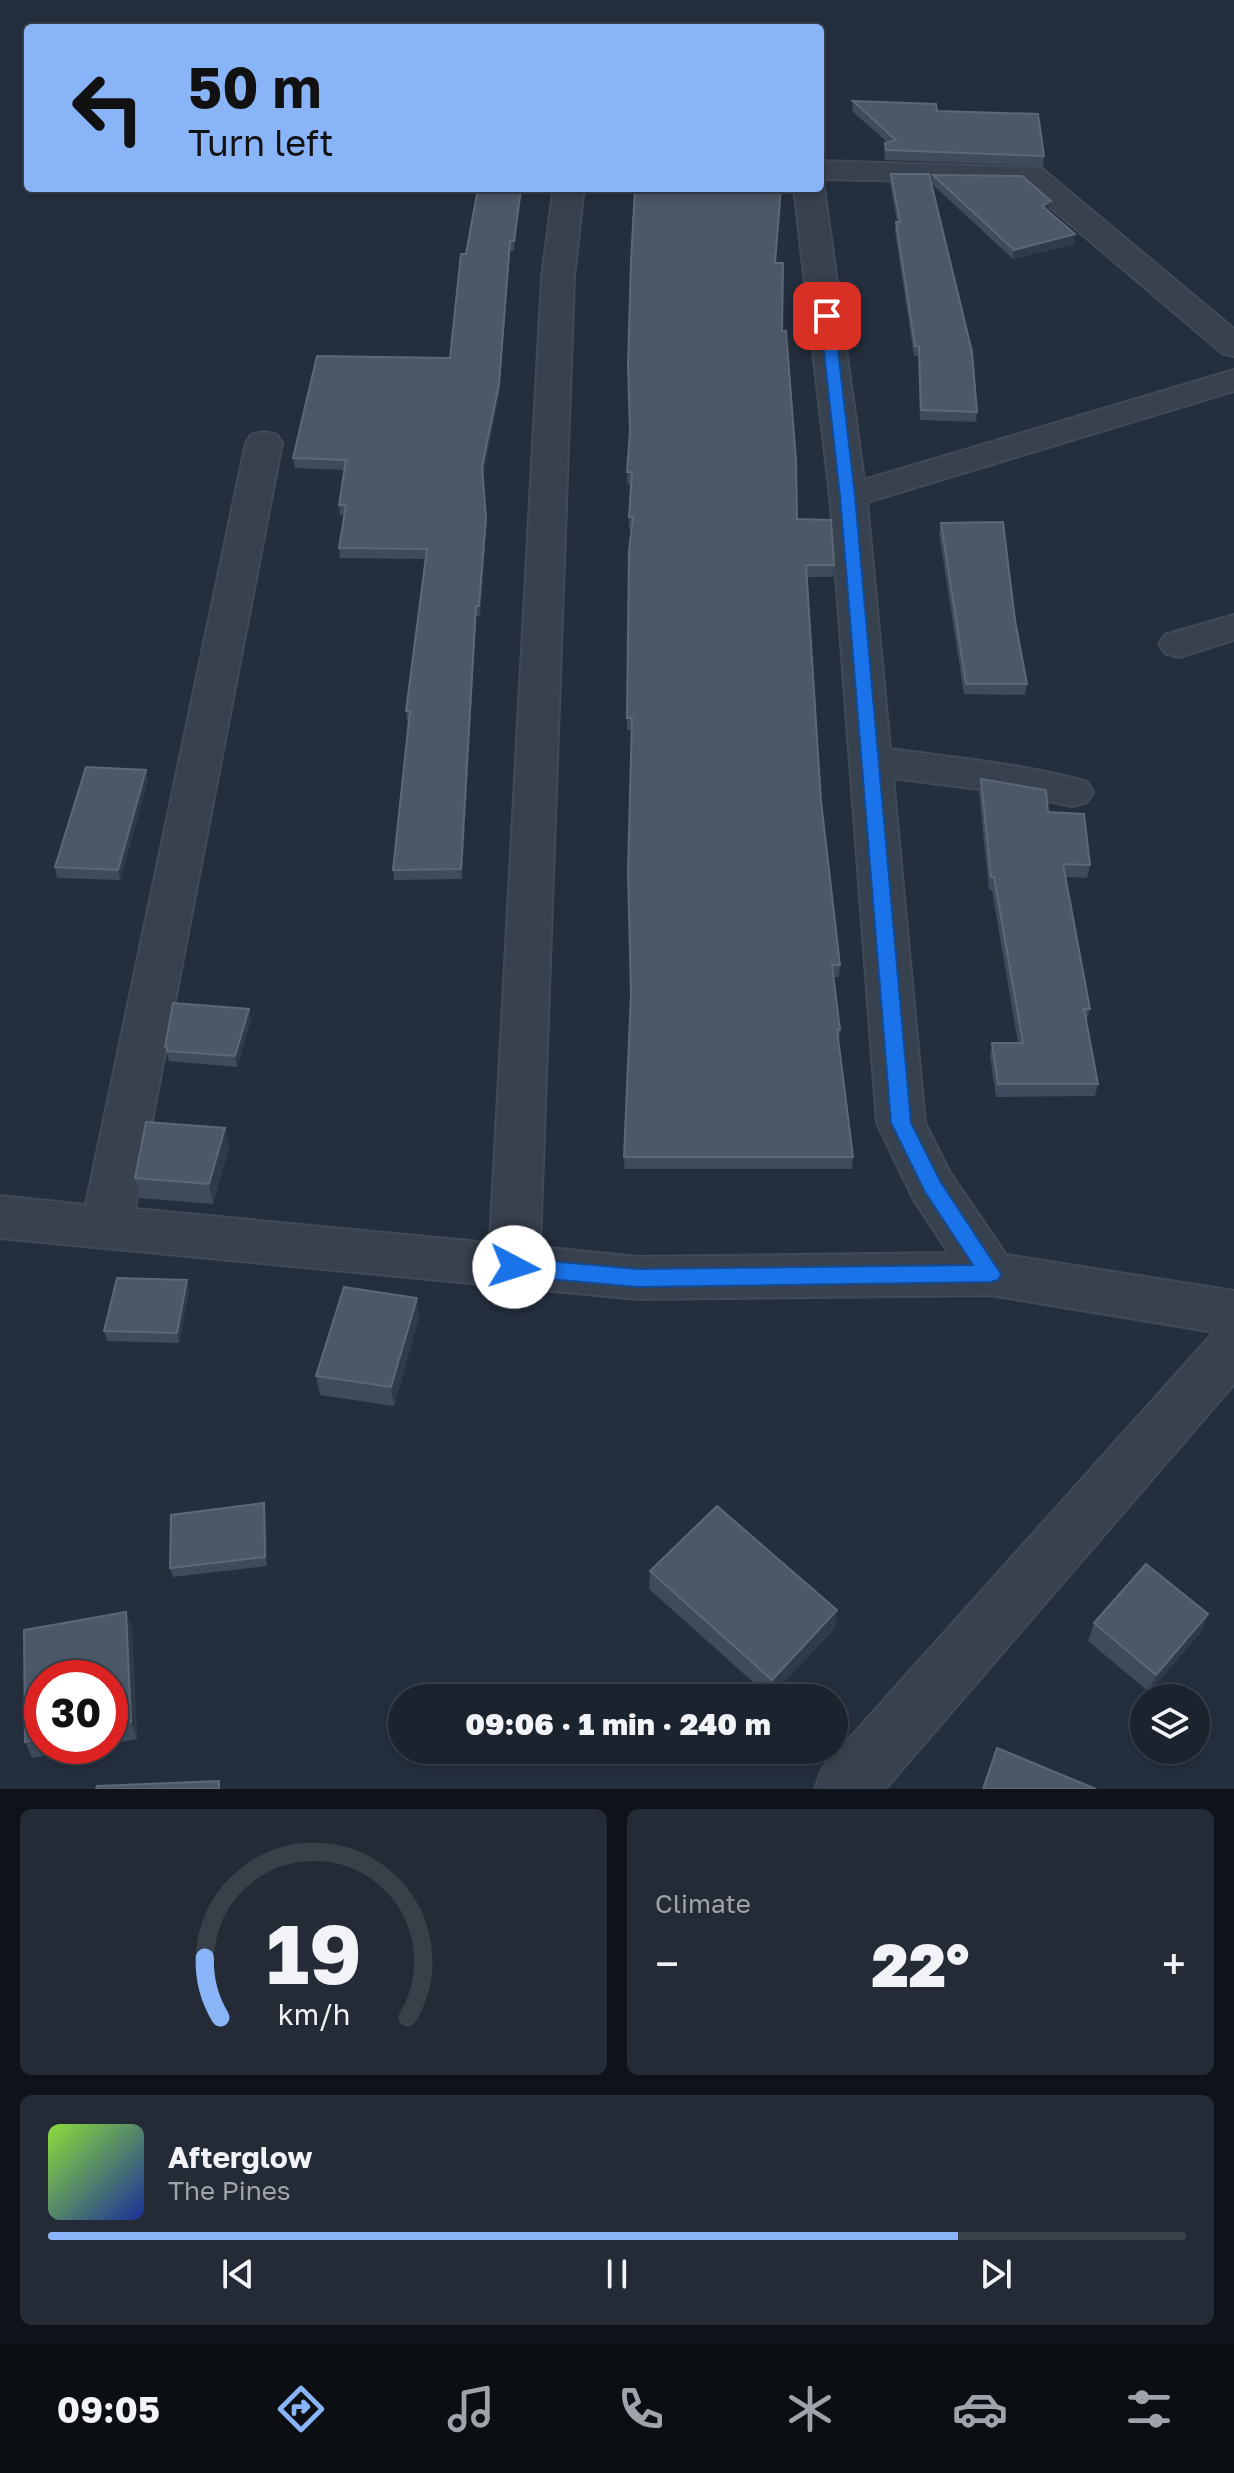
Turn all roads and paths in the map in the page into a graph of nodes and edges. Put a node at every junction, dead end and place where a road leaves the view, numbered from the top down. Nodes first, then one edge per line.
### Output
1 (824, 170) edge
2 (569, 192) edge
3 (810, 192) edge
4 (1234, 346) edge
5 (1234, 380) edge
6 (264, 443) dead end
7 (848, 496) junction
8 (1234, 627) edge
9 (1179, 644) dead end
10 (871, 761) junction
11 (1072, 792) dead end
12 (0, 1217) edge
13 (106, 1228) junction
14 (514, 1267) junction
15 (991, 1274) junction
16 (1234, 1313) edge
17 (1234, 1346) edge
18 (845, 1789) edge

1 - 4 street
2 - 14 street
3 - 7 street
5 - 7 street
6 - 13 street
7 - 10 street
8 - 9 street
10 - 11 street
10 - 15 street
12 - 13 street
13 - 14 street
14 - 15 street
15 - 16 street
17 - 18 street

